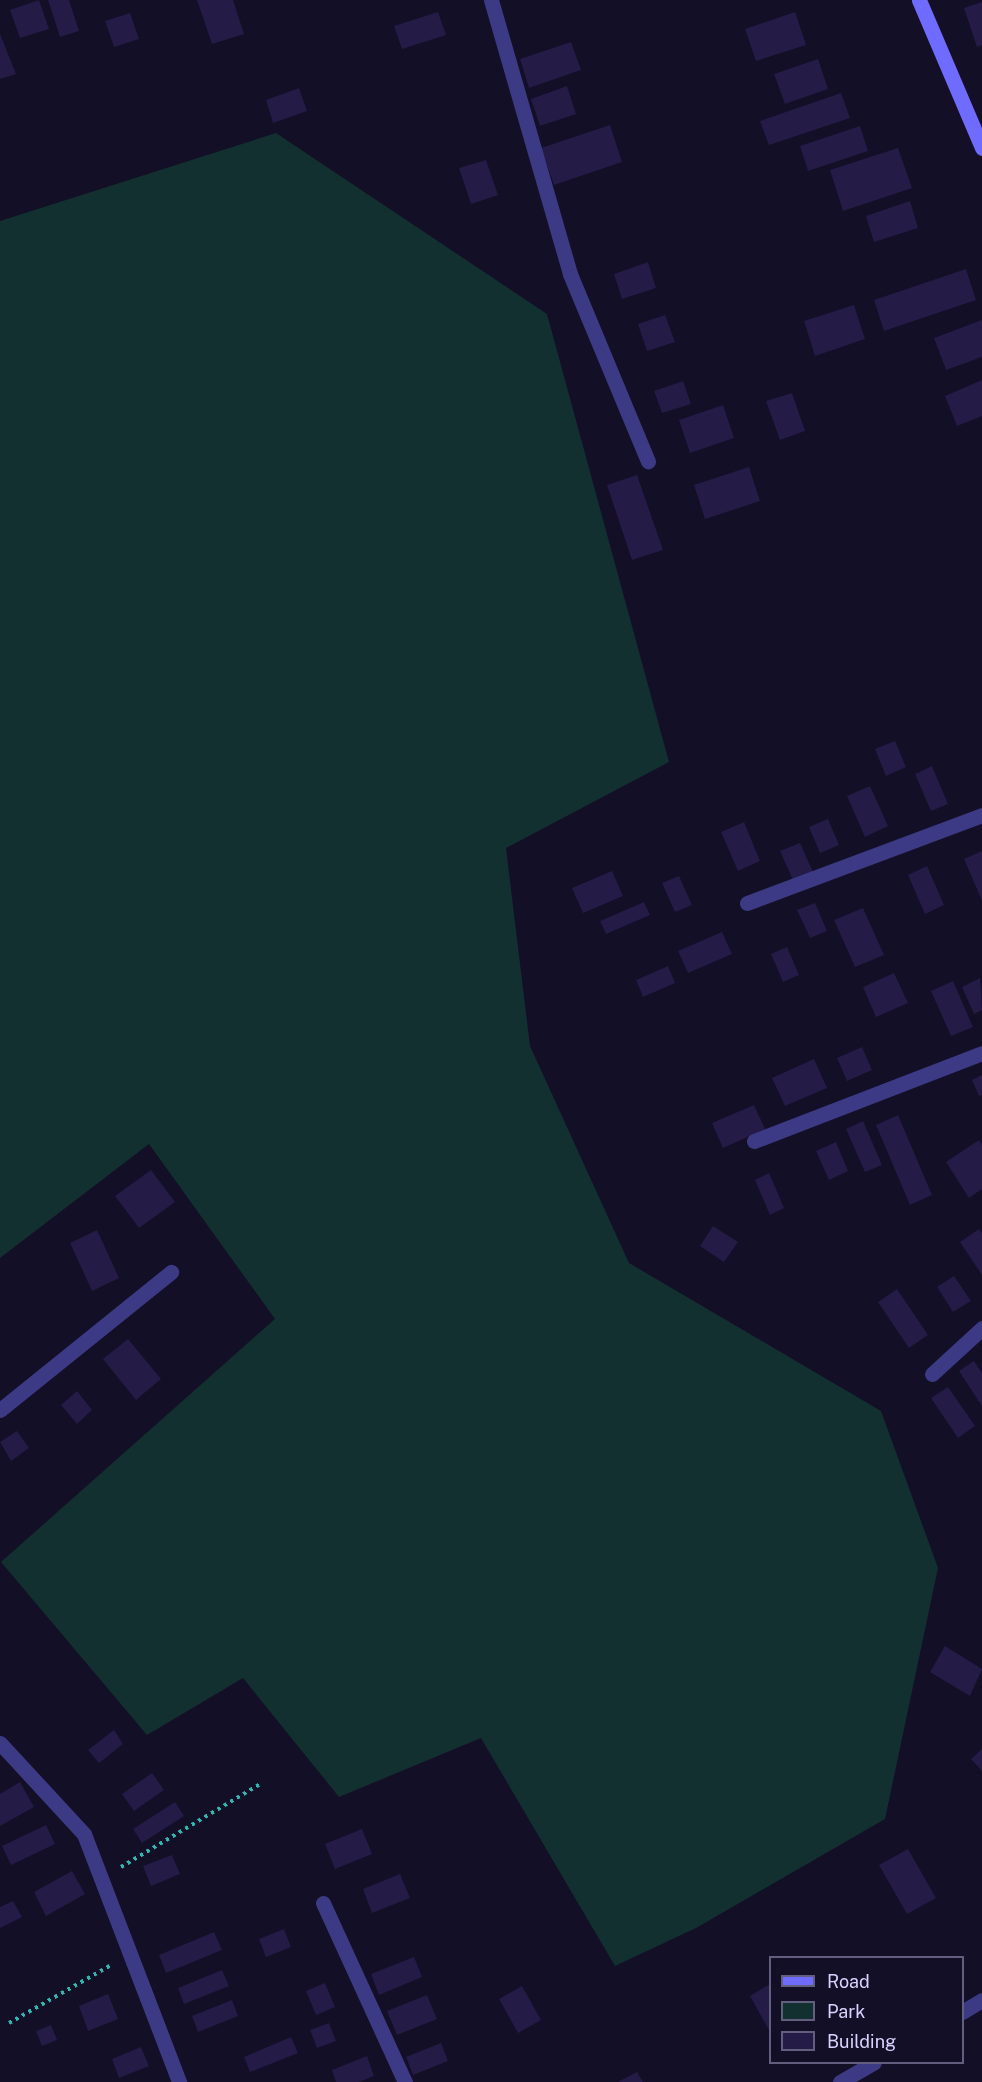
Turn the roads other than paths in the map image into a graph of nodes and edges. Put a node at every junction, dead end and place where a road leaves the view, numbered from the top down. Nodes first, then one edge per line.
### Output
1 (491, 0) edge
2 (919, 0) edge
3 (982, 148) edge
4 (648, 461) dead end
5 (982, 815) edge
6 (747, 903) dead end
7 (982, 1053) edge
8 (754, 1141) dead end
9 (171, 1272) dead end
10 (982, 1328) edge
11 (932, 1374) dead end
12 (0, 1410) edge
13 (0, 1743) edge
14 (323, 1903) dead end
15 (982, 2000) edge
16 (964, 2011) edge
17 (871, 2064) edge
18 (179, 2082) edge
19 (405, 2082) edge
20 (840, 2082) edge

1 - 4 street
2 - 3 street
5 - 6 street
7 - 8 street
9 - 12 street
10 - 11 street
13 - 18 street
14 - 19 street
15 - 16 street
17 - 20 street

